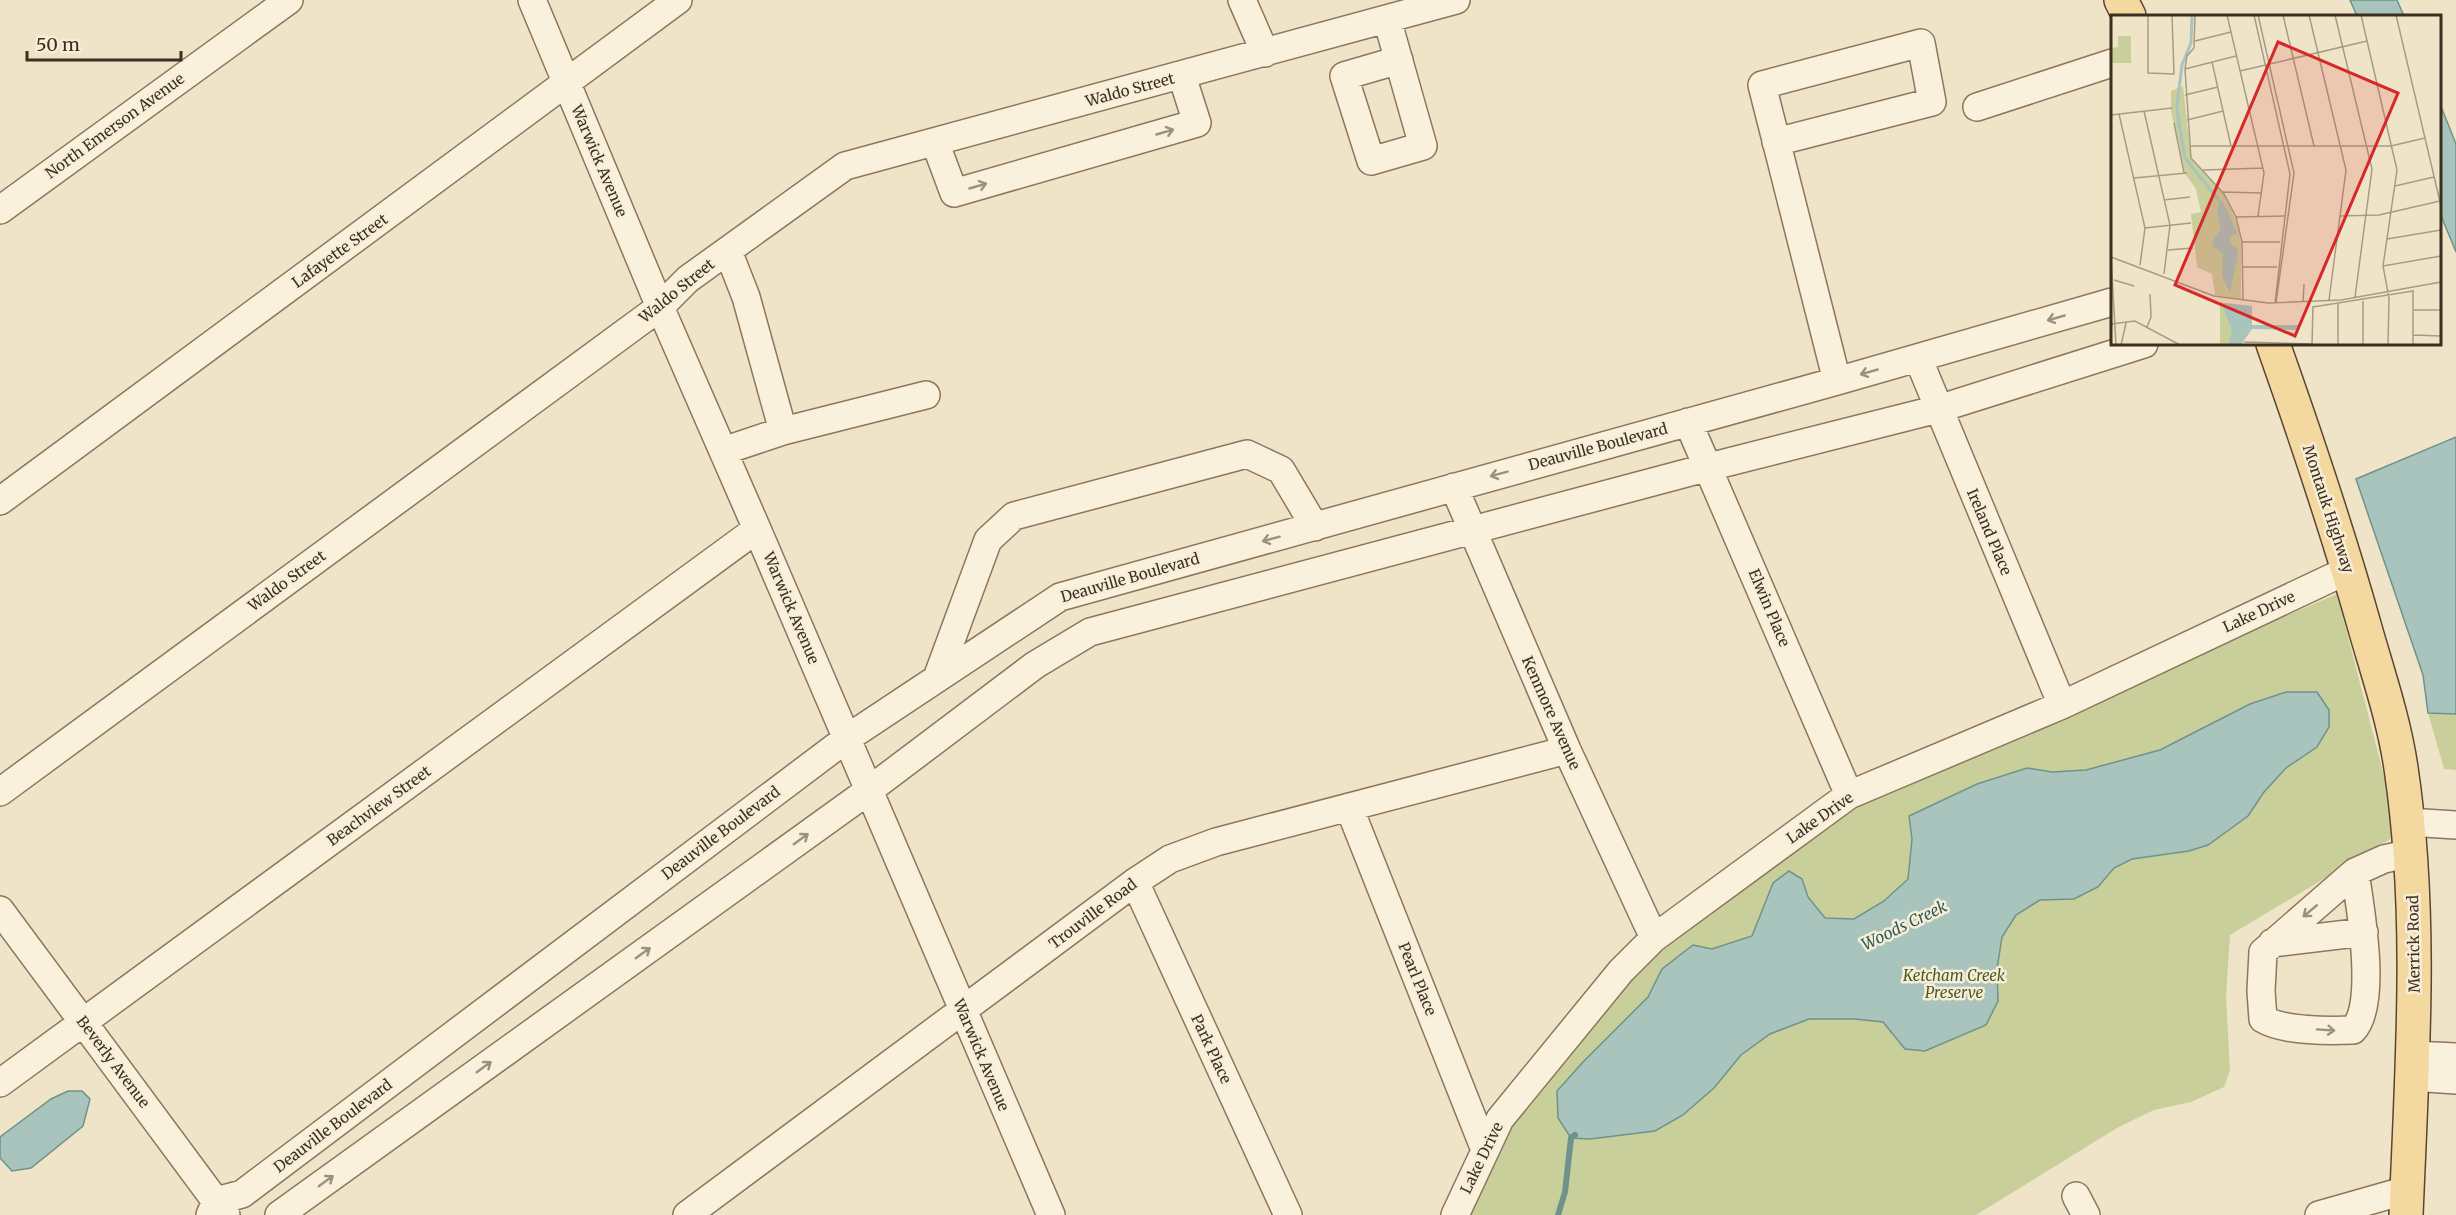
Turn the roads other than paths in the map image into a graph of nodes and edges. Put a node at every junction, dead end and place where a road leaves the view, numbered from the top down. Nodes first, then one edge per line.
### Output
1 (289, 0) edge
2 (532, 0) edge
3 (678, 0) edge
4 (1242, 0) edge
5 (1456, 0) edge
6 (2121, 0) edge
7 (2128, 15) edge
8 (1387, 19) junction
9 (1265, 53) junction
10 (1398, 60) dead end
11 (2111, 63) edge
12 (1182, 76) junction
13 (566, 84) junction
14 (1977, 108) dead end
15 (935, 142) junction
16 (1776, 142) junction
17 (0, 210) edge
18 (728, 250) junction
19 (2111, 302) edge
20 (660, 308) junction
21 (2141, 345) edge
22 (2273, 345) edge
23 (1918, 358) junction
24 (1837, 381) junction
25 (926, 395) dead end
26 (1938, 409) junction
27 (1688, 422) junction
28 (783, 430) junction
29 (723, 451) junction
30 (1709, 467) junction
31 (1454, 487) junction
32 (0, 501) edge
33 (1315, 527) junction
34 (757, 529) junction
35 (1472, 531) junction
36 (2349, 570) junction
37 (2380, 676) joint
38 (937, 678) junction
39 (2062, 705) junction
40 (846, 739) junction
41 (1567, 750) junction
42 (868, 791) junction
43 (0, 792) edge
44 (1849, 795) junction
45 (1349, 807) junction
46 (2456, 825) edge
47 (2410, 838) junction
48 (2355, 872) junction
49 (1135, 882) junction
50 (0, 910) edge
51 (2364, 932) junction
52 (1654, 938) junction
53 (2272, 944) junction
54 (962, 1011) junction
55 (83, 1022) junction
56 (2456, 1057) edge
57 (2412, 1066) junction
58 (2456, 1080) edge
59 (0, 1083) edge
60 (1485, 1150) junction
61 (2406, 1203) edge
62 (217, 1210) edge
63 (279, 1215) edge
64 (687, 1215) edge
65 (1051, 1215) edge
66 (1288, 1215) edge
67 (1455, 1215) edge
68 (2319, 1215) edge

1 - 17 street, North Emerson Avenue
2 - 13 street, Warwick Avenue
3 - 13 street, Lafayette Street
4 - 9 street
5 - 8 street, Waldo Street
6 - 7 main road
8 - 9 street, Waldo Street
8 - 10 street
9 - 12 street, Waldo Street
11 - 14 street
12 - 15 street, Waldo Street
15 -> 12 street
13 - 20 street, Warwick Avenue
13 - 32 street, Lafayette Street
15 - 18 street, Waldo Street
16 - 16 street
16 - 24 street
18 - 20 street, Waldo Street
18 - 28 street
19 -> 23 street, Deauville Boulevard
20 - 29 street, Warwick Avenue
20 - 43 street, Waldo Street
21 - 26 street
22 - 36 main road, Montauk Highway
23 -> 24 street, Deauville Boulevard
23 - 26 street, Ireland Place
24 - 27 street, Deauville Boulevard
25 - 28 street
26 - 30 street
26 - 39 street, Ireland Place
27 - 30 street, Elwin Place
27 -> 31 street, Deauville Boulevard
28 - 29 street
29 - 34 street, Warwick Avenue
30 - 35 street
30 - 44 street, Elwin Place
31 - 33 street, Deauville Boulevard
31 - 35 street, Kenmore Avenue
33 -> 38 street, Deauville Boulevard
33 - 38 street
34 - 40 street, Warwick Avenue
34 - 55 street, Beachview Street
35 - 41 street, Kenmore Avenue
35 - 42 street
36 - 37 main road, Montauk Highway
36 - 39 street, Lake Drive
37 - 47 main road, Merrick Road
38 - 40 street, Deauville Boulevard
39 - 44 street, Lake Drive
40 - 42 street, Warwick Avenue
40 - 62 street, Deauville Boulevard
41 - 45 street, Trouville Road
41 - 52 street, Kenmore Avenue
42 - 54 street, Warwick Avenue
63 -> 42 street
44 - 52 street, Lake Drive
45 - 49 street, Trouville Road
45 - 60 street, Pearl Place
46 - 47 street
47 - 48 street
47 - 57 main road, Merrick Road
48 - 51 street
48 -> 53 street
49 - 54 street, Trouville Road
49 - 66 street, Park Place
50 - 55 street, Beverly Avenue
51 - 53 street
53 -> 51 street
52 - 60 street, Lake Drive
54 - 64 street, Trouville Road
54 - 65 street, Warwick Avenue
55 - 59 street, Beachview Street
55 - 62 street, Beverly Avenue
56 - 57 street
57 - 58 street
57 - 61 main road, Merrick Road
60 - 67 street, Lake Drive
61 - 68 street

